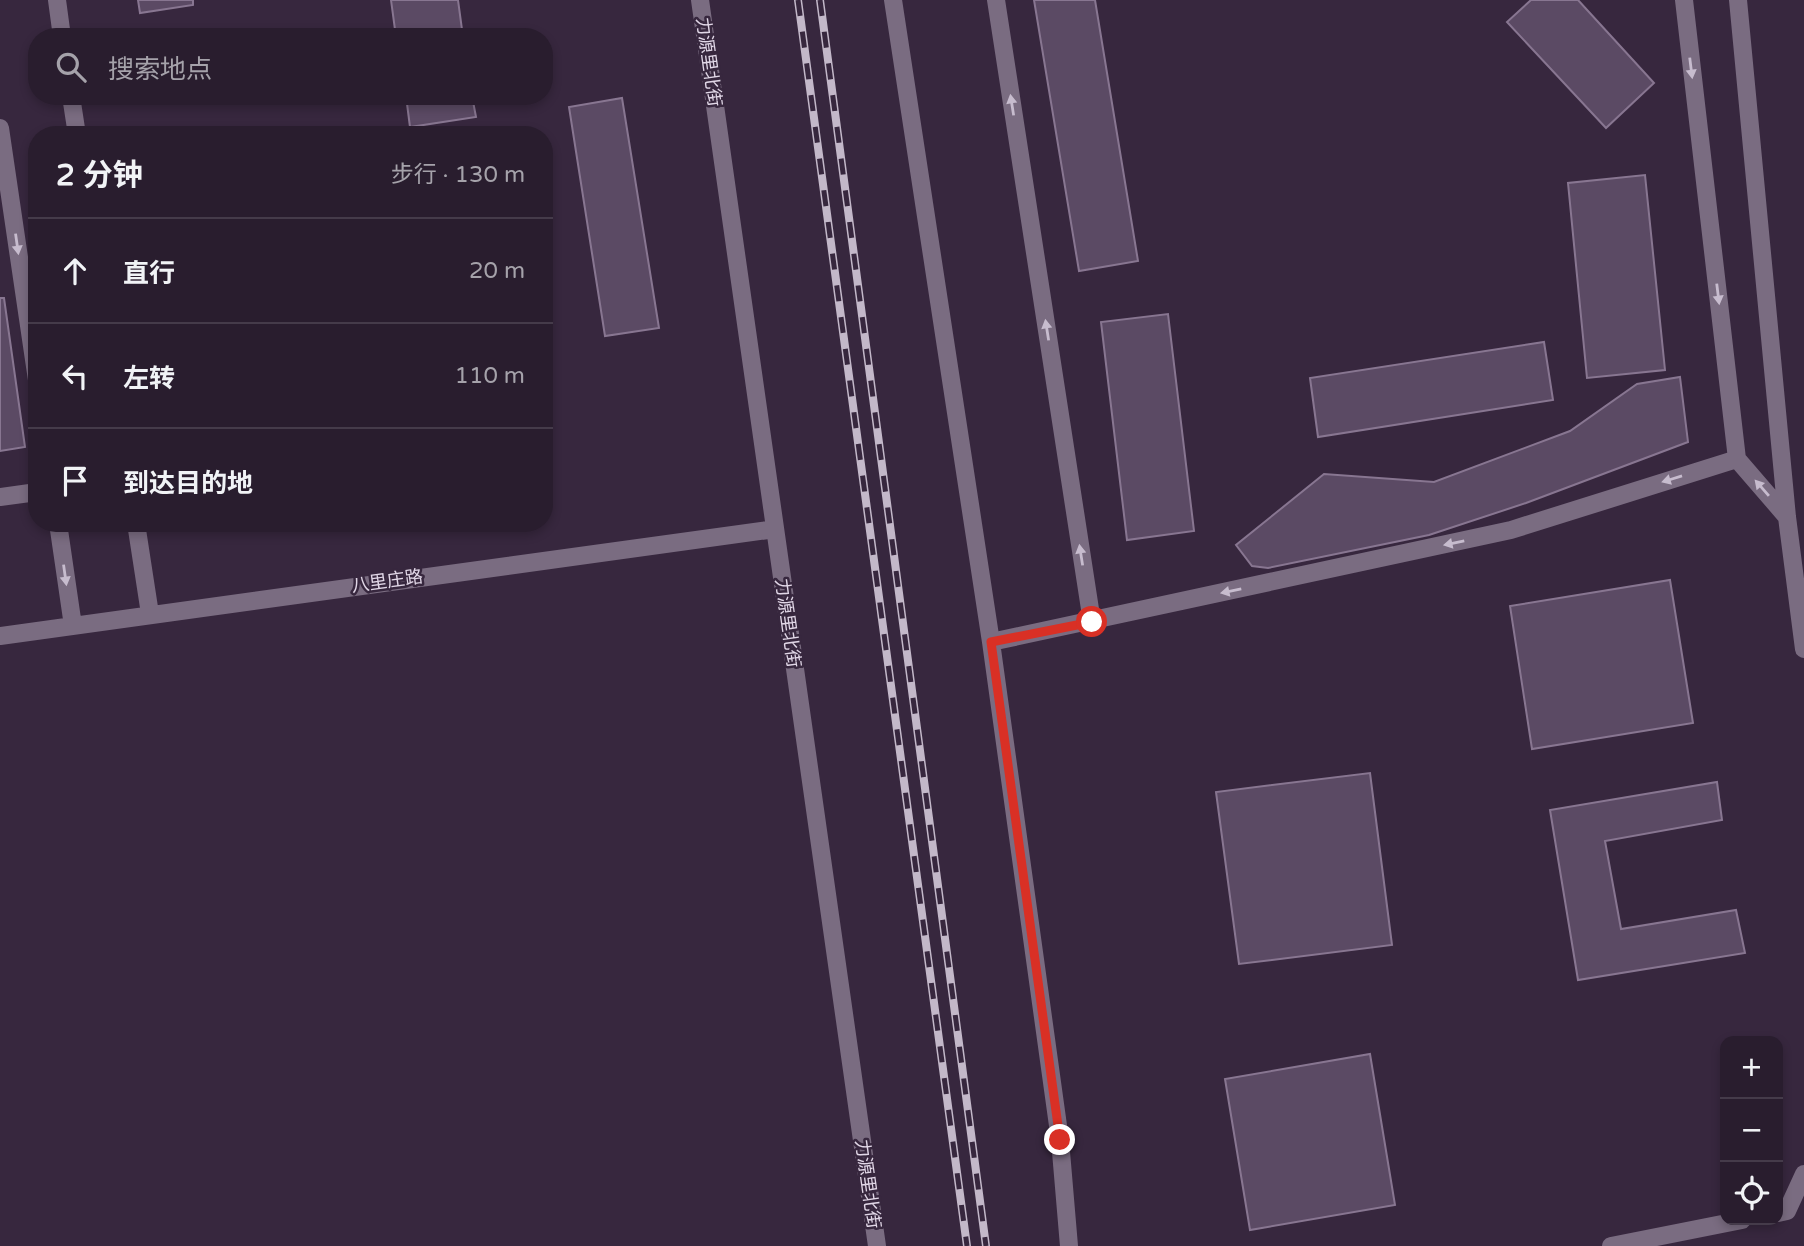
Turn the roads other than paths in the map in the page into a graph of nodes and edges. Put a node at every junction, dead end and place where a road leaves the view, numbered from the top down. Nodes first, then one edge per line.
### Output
1 (57, 0) edge
2 (700, 0) edge
3 (893, 0) edge
4 (996, 0) edge
5 (1684, 0) edge
6 (1738, 0) edge
7 (61, 28) edge
8 (72, 105) edge
9 (76, 126) edge
10 (0, 128) edge
11 (28, 319) edge
12 (1737, 459) junction
13 (28, 493) edge
14 (0, 497) edge
15 (1787, 517) junction
16 (775, 529) junction
17 (59, 532) edge
18 (137, 532) edge
19 (150, 614) junction
20 (1092, 622) junction
21 (73, 626) junction
22 (0, 636) edge
23 (991, 642) junction
24 (1804, 649) edge
25 (1804, 1174) edge
26 (1783, 1212) edge
27 (1720, 1224) edge
28 (877, 1246) edge
29 (1069, 1246) edge
30 (1611, 1246) edge

1 - 7 street
2 - 16 street, 力源里北街
3 - 23 street
20 -> 4 street
5 -> 12 street
6 - 15 street
8 - 9 street
10 -> 11 street
15 -> 12 street
12 -> 20 street
13 - 14 street
15 - 24 street
16 - 19 street, 八里庄路
16 - 28 street, 力源里北街
17 -> 21 street
18 - 19 street
19 - 21 street, 八里庄路
20 - 23 street
21 - 22 street, 八里庄路
23 - 29 street
25 - 26 street
27 - 30 street

